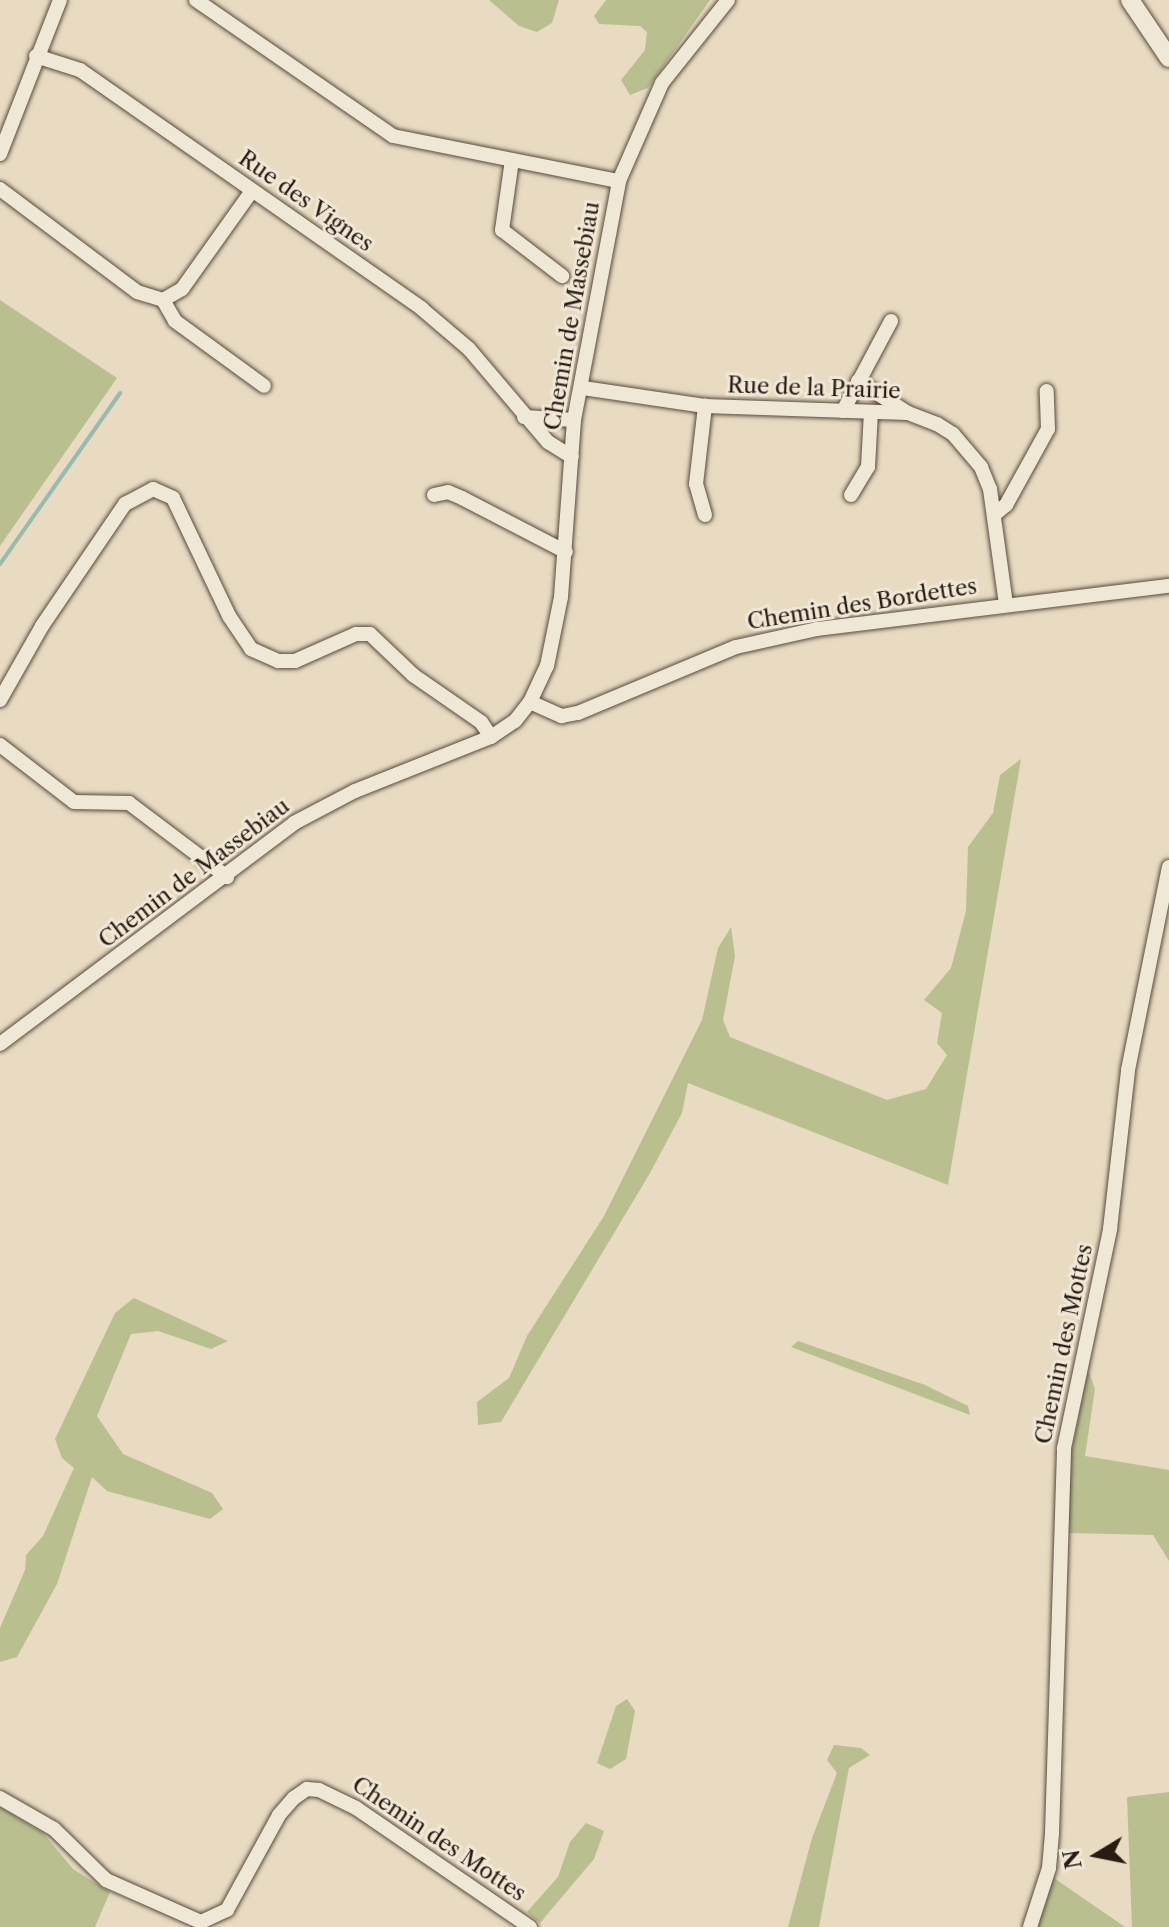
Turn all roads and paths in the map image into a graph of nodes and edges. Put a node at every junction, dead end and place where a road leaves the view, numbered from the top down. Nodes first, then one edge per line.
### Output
1 (60, 0) edge
2 (196, 0) edge
3 (728, 0) edge
4 (1130, 0) edge
5 (36, 56) junction
6 (1169, 58) edge
7 (0, 154) edge
8 (512, 160) junction
9 (619, 181) junction
10 (0, 189) edge
11 (252, 191) junction
12 (562, 276) dead end
13 (163, 300) junction
14 (891, 321) dead end
15 (858, 381) junction
16 (264, 386) dead end
17 (583, 388) junction
18 (1047, 391) dead end
19 (705, 406) junction
20 (843, 411) junction
21 (871, 412) junction
22 (908, 413) junction
23 (524, 417) junction
24 (574, 420) junction
25 (572, 457) junction
26 (434, 495) dead end
27 (851, 495) dead end
28 (705, 515) dead end
29 (994, 515) junction
30 (566, 552) junction
31 (1169, 586) edge
32 (1006, 604) junction
33 (0, 700) edge
34 (530, 702) junction
35 (491, 737) junction
36 (0, 745) edge
37 (1169, 867) edge
38 (227, 877) junction
39 (0, 1044) edge
40 (0, 1798) edge
41 (530, 1927) edge
42 (1030, 1927) edge

1 - 5 street
2 - 8 street
3 - 9 street, Chemin de Massebiau
4 - 6 main road
5 - 7 street
5 - 11 street, Rue des Vignes
8 - 9 street
8 - 12 street
9 - 17 street, Chemin de Massebiau
10 - 13 street
11 - 13 street
11 - 23 street, Rue des Vignes
13 - 16 street
14 - 15 street
15 - 20 street
15 - 22 street
17 - 19 street, Rue de la Prairie
17 - 24 street, Chemin de Massebiau
18 - 29 street
19 - 20 street, Rue de la Prairie
19 - 28 street
20 - 21 street, Rue de la Prairie
21 - 22 street, Rue de la Prairie
21 - 27 street
22 - 29 street, Rue de la Prairie
23 - 24 street
23 - 25 street, Rue des Vignes
24 - 25 street, Chemin de Massebiau
25 - 30 street, Chemin de Massebiau
26 - 30 street
29 - 32 street, Rue de la Prairie
30 - 34 street, Chemin de Massebiau
31 - 32 street, Chemin des Bordettes
32 - 34 street, Chemin des Bordettes
33 - 35 street
34 - 35 street, Chemin de Massebiau
35 - 38 street, Chemin de Massebiau
36 - 38 street
37 - 42 street, Chemin des Mottes
38 - 39 street, Chemin de Massebiau
40 - 41 street, Chemin des Mottes

